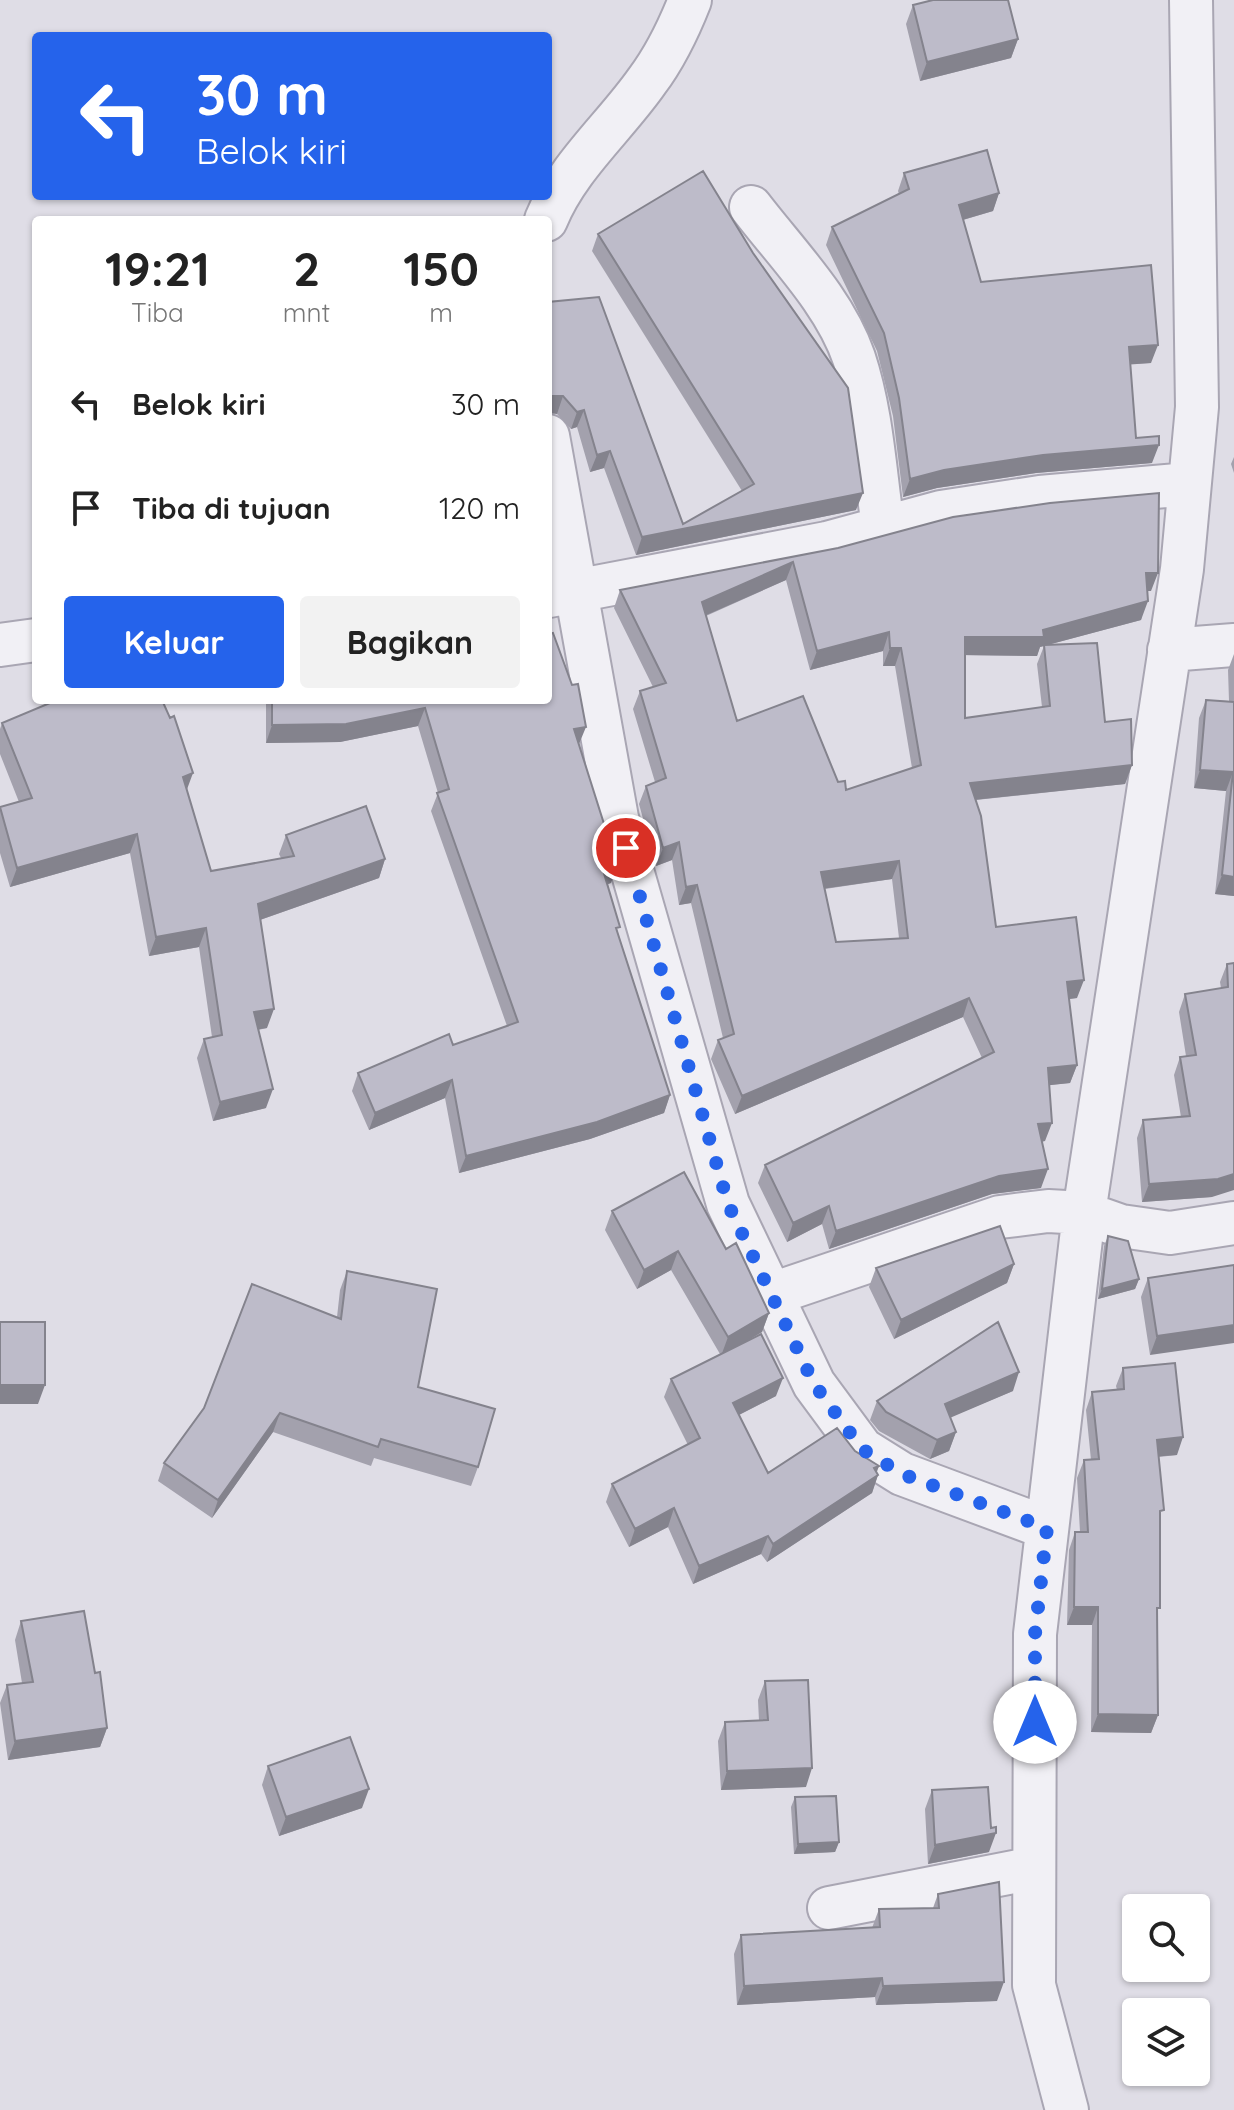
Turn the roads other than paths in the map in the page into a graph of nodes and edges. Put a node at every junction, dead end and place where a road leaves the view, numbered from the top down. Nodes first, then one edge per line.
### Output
1 (690, 0) edge
2 (1191, 0) edge
3 (751, 207) dead end
4 (548, 216) edge
5 (552, 484) edge
6 (1189, 484) junction
7 (883, 527) junction
8 (561, 592) edge
9 (32, 641) edge
10 (0, 645) edge
11 (1234, 645) edge
12 (1169, 650) junction
13 (1084, 1213) junction
14 (1234, 1223) edge
15 (772, 1294) junction
16 (1047, 1528) junction
17 (1034, 1868) junction
18 (829, 1908) dead end
19 (1067, 2110) edge

1 - 4 street
2 - 6 street
3 - 7 street
5 - 8 street
6 - 7 street
6 - 12 street
7 - 8 street
8 - 15 street
9 - 10 street
11 - 12 street
12 - 13 street
13 - 14 street
13 - 15 street
13 - 16 street
15 - 16 street
16 - 17 street
17 - 18 street
17 - 19 street

